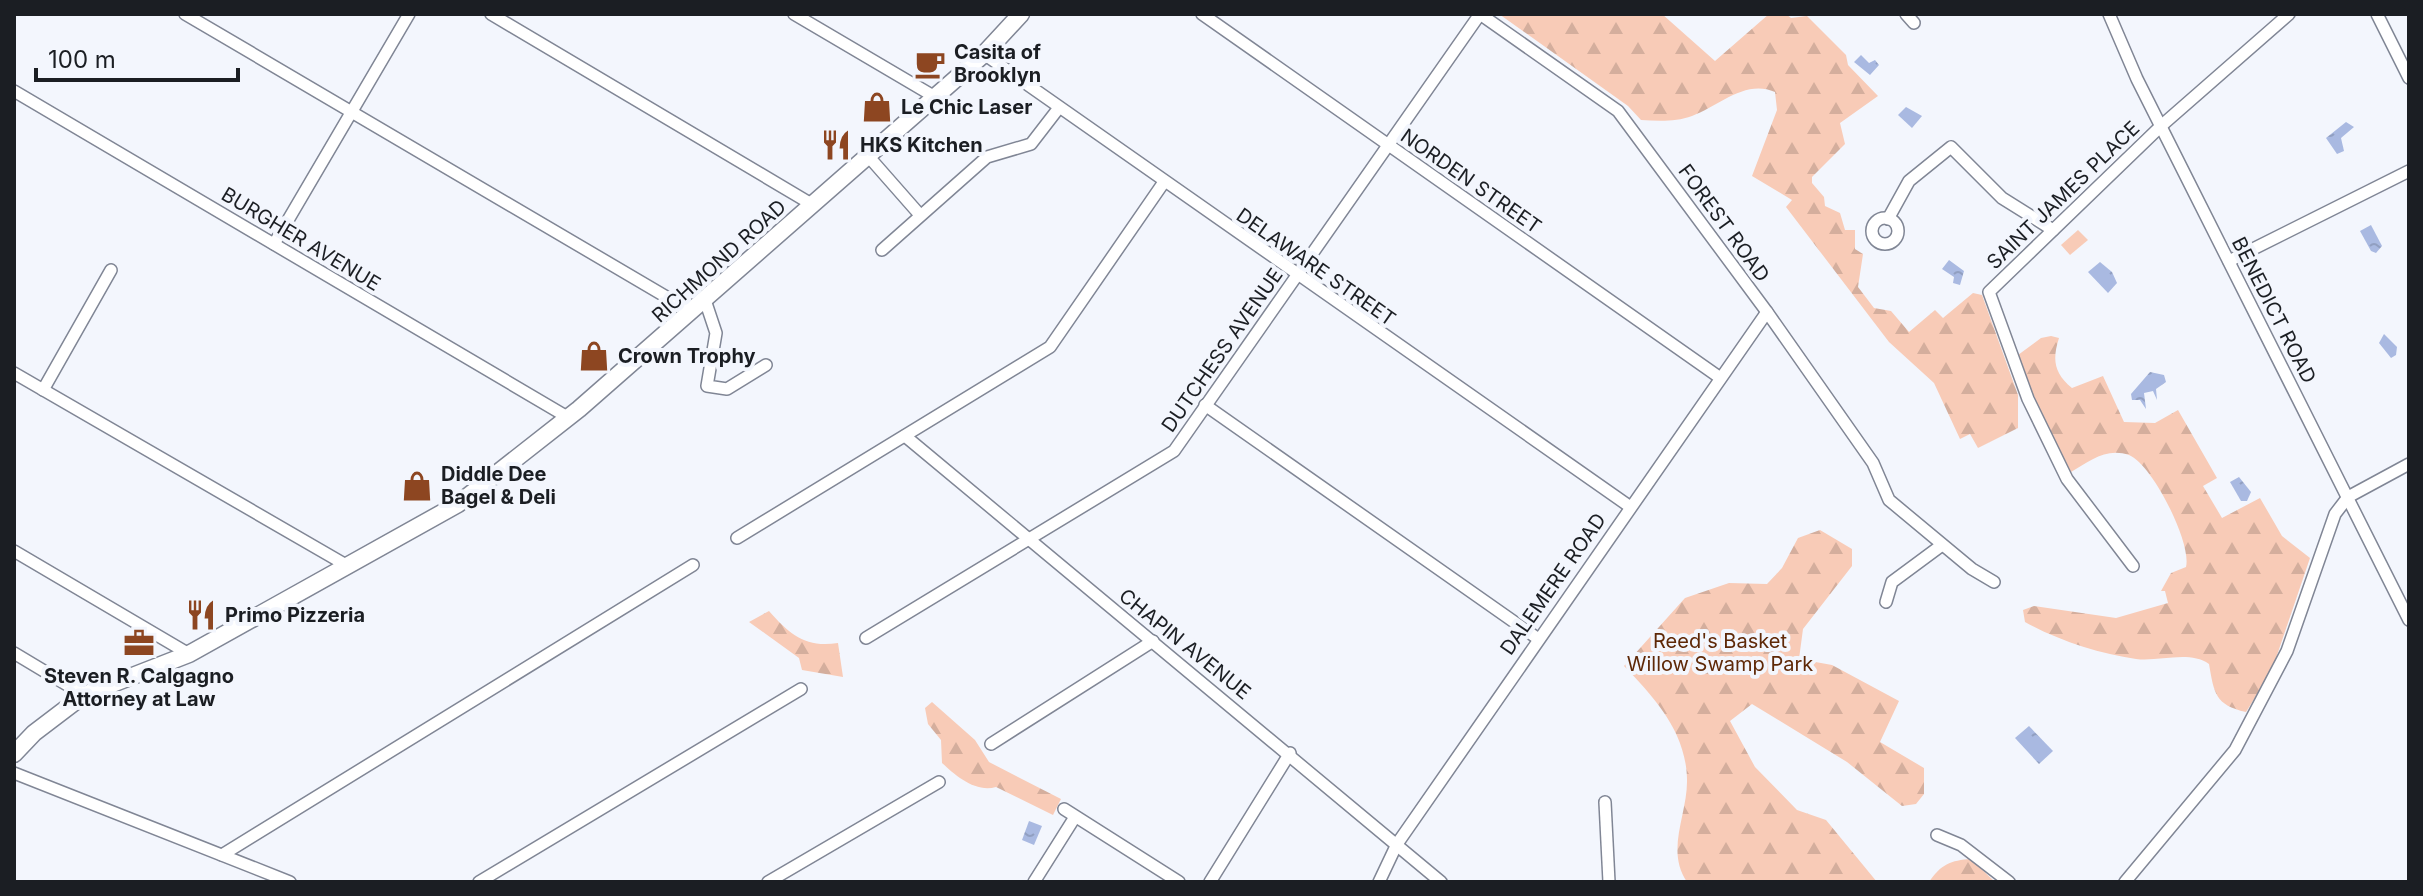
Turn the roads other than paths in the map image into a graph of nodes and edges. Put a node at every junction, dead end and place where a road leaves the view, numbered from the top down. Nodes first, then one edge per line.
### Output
1 (185, 14) edge
2 (409, 14) edge
3 (491, 14) edge
4 (794, 14) edge
5 (1021, 14) edge
6 (1202, 14) edge
7 (1480, 14) edge
8 (2109, 14) edge
9 (2289, 14) edge
10 (2377, 14) edge
11 (984, 54) junction
12 (2409, 78) edge
13 (14, 91) edge
14 (935, 97) junction
15 (1058, 109) junction
16 (350, 111) junction
17 (2161, 126) junction
18 (1388, 144) junction
19 (869, 157) junction
20 (2409, 171) edge
21 (1164, 182) junction
22 (813, 205) junction
23 (920, 215) junction
24 (1888, 219) dead end
25 (2053, 230) junction
26 (274, 244) junction
27 (882, 250) dead end
28 (2229, 261) junction
29 (111, 270) dead end
30 (1296, 275) junction
31 (705, 300) junction
32 (692, 312) junction
33 (1767, 312) junction
34 (766, 365) dead end
35 (14, 373) edge
36 (1719, 377) junction
37 (43, 390) junction
38 (1205, 405) junction
39 (569, 418) junction
40 (905, 436) junction
41 (2409, 464) edge
42 (2348, 497) junction
43 (1629, 506) junction
44 (737, 538) dead end
45 (1029, 540) junction
46 (1942, 545) junction
47 (14, 551) edge
48 (346, 565) junction
49 (693, 565) dead end
50 (2133, 566) dead end
51 (1994, 582) dead end
52 (1886, 602) dead end
53 (2409, 620) edge
54 (866, 638) dead end
55 (1537, 638) junction
56 (1153, 641) junction
57 (14, 653) edge
58 (189, 654) junction
59 (801, 689) dead end
60 (84, 695) junction
61 (991, 744) dead end
62 (1290, 753) junction
63 (14, 754) edge
64 (14, 773) edge
65 (939, 782) dead end
66 (1605, 802) dead end
67 (1064, 809) dead end
68 (1075, 817) junction
69 (1937, 835) dead end
70 (1397, 844) junction
71 (222, 855) junction
72 (290, 882) edge
73 (479, 882) edge
74 (768, 882) edge
75 (1034, 882) edge
76 (1179, 882) edge
77 (1210, 882) edge
78 (1379, 882) edge
79 (1441, 882) edge
80 (1609, 882) edge
81 (2009, 882) edge
82 (2125, 882) edge

1 - 16 street
2 - 16 street
3 - 22 street
4 - 14 street
5 - 11 main road, RICHMOND ROAD
6 - 18 street, NORDEN STREET
7 - 18 street, DUTCHESS AVENUE
7 - 33 street, FOREST ROAD
8 - 17 street, BENEDICT ROAD
9 - 17 street, SAINT JAMES PLACE
10 - 12 street
11 - 14 main road, RICHMOND ROAD
11 - 15 street, DELAWARE STREET
13 - 26 street, BURGHER AVENUE
14 - 19 main road, RICHMOND ROAD
15 - 21 street, DELAWARE STREET
15 - 23 street
16 - 26 street
16 - 32 street
17 - 25 street, SAINT JAMES PLACE
17 - 28 street, BENEDICT ROAD
18 - 30 street, DUTCHESS AVENUE
18 - 36 street, NORDEN STREET
19 - 22 main road, RICHMOND ROAD
19 - 23 street
20 - 28 street
21 - 30 street, DELAWARE STREET
21 - 40 street
22 - 31 main road, RICHMOND ROAD
23 - 27 street
24 - 25 street
25 - 50 street, SAINT JAMES PLACE
26 - 39 street, BURGHER AVENUE
28 - 42 street, BENEDICT ROAD
29 - 37 street
30 - 38 street, DUTCHESS AVENUE
30 - 43 street, DELAWARE STREET
31 - 32 main road, RICHMOND ROAD
31 - 34 street
32 - 39 main road, RICHMOND ROAD
33 - 36 street, DALEMERE ROAD
33 - 46 street, FOREST ROAD
35 - 37 street
36 - 43 street, DALEMERE ROAD
37 - 48 street
38 - 45 street, DUTCHESS AVENUE
38 - 55 street
39 - 48 main road, RICHMOND ROAD
40 - 44 street
40 - 45 street, CHAPIN AVENUE
41 - 42 street
42 - 53 street, BENEDICT ROAD
42 - 82 street
43 - 55 street, DALEMERE ROAD
45 - 54 street, DUTCHESS AVENUE
45 - 56 street, CHAPIN AVENUE
46 - 51 street
46 - 52 street
47 - 58 street
48 - 58 main road, RICHMOND ROAD
49 - 71 street
55 - 70 street, DALEMERE ROAD
56 - 61 street
56 - 62 street, CHAPIN AVENUE
57 - 60 street
58 - 60 main road, RICHMOND ROAD
59 - 73 street
60 - 63 main road, RICHMOND ROAD
62 - 70 street, CHAPIN AVENUE
62 - 77 street
64 - 71 street
65 - 74 street
66 - 80 street
67 - 68 street
68 - 75 street
68 - 76 street
69 - 81 street
70 - 78 street, DALEMERE ROAD
70 - 79 street, CHAPIN AVENUE
71 - 72 street

